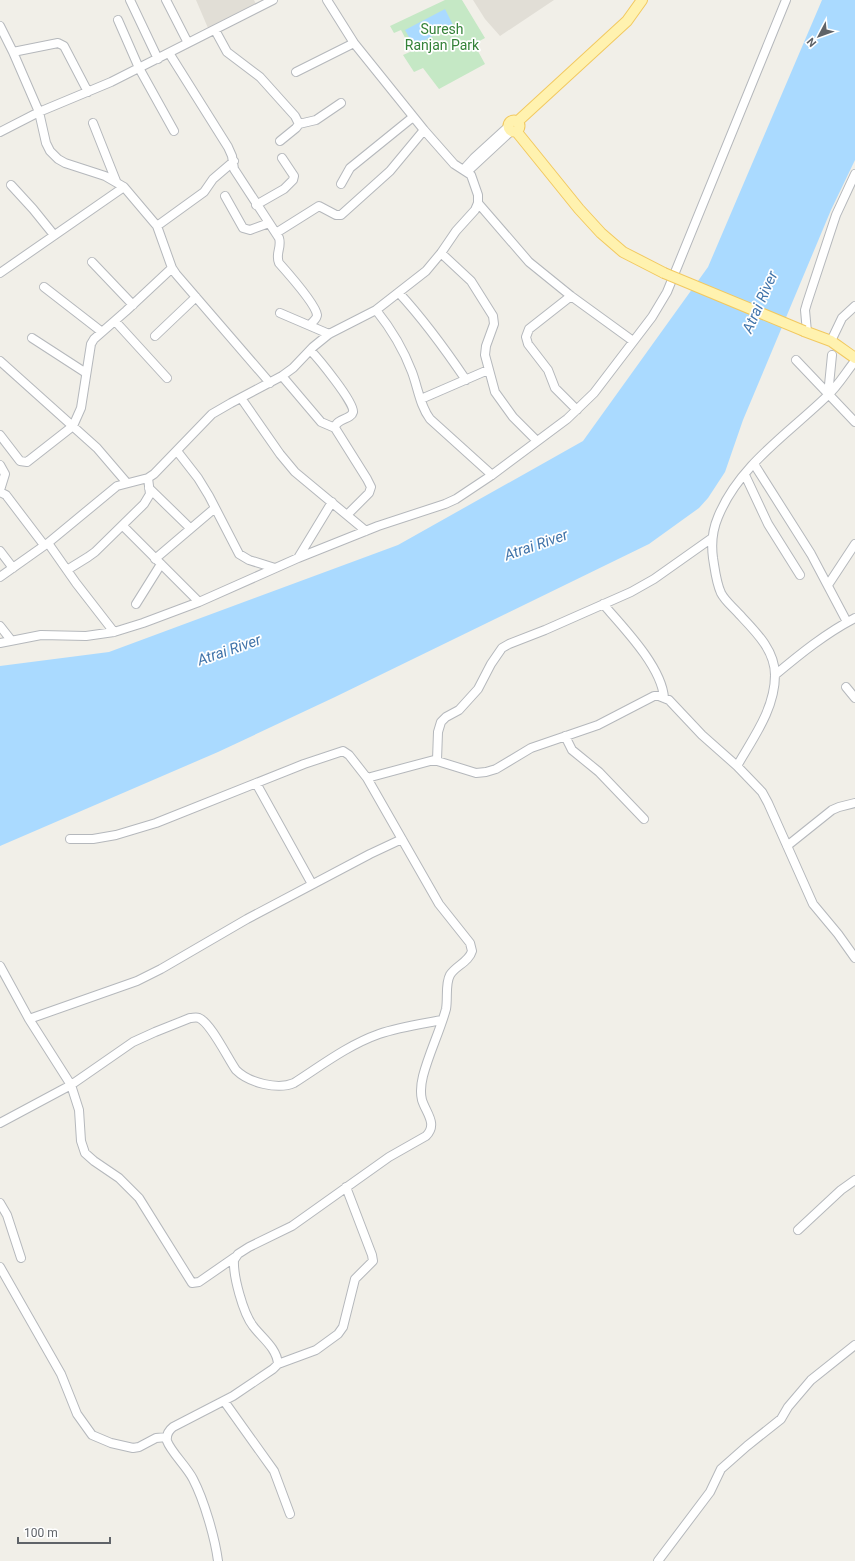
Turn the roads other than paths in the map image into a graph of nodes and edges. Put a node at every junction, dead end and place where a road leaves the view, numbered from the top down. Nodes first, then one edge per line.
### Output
1 (130, 0) edge
2 (166, 0) edge
3 (273, 0) edge
4 (327, 0) edge
5 (642, 0) edge
6 (786, 0) edge
7 (118, 20) dead end
8 (0, 26) edge
9 (215, 30) junction
10 (188, 43) junction
11 (354, 44) junction
12 (13, 52) junction
13 (169, 53) junction
14 (158, 59) junction
15 (139, 68) junction
16 (296, 72) dead end
17 (88, 92) junction
18 (340, 103) dead end
19 (39, 112) junction
20 (413, 117) junction
21 (93, 123) dead end
22 (298, 124) junction
23 (513, 128) junction
24 (424, 130) junction
25 (174, 131) dead end
26 (0, 132) edge
27 (280, 141) dead end
28 (282, 158) dead end
29 (234, 161) junction
30 (466, 171) junction
31 (855, 174) edge
32 (116, 181) junction
33 (853, 183) edge
34 (341, 184) dead end
35 (11, 185) dead end
36 (124, 186) junction
37 (225, 196) dead end
38 (478, 203) junction
39 (256, 205) junction
40 (269, 223) junction
41 (157, 226) junction
42 (276, 233) junction
43 (54, 235) junction
44 (441, 253) junction
45 (92, 262) dead end
46 (172, 268) junction
47 (0, 273) edge
48 (44, 287) dead end
49 (399, 293) junction
50 (571, 296) junction
51 (196, 297) junction
52 (133, 305) junction
53 (855, 306) edge
54 (376, 310) junction
55 (280, 313) dead end
56 (115, 321) junction
57 (310, 325) junction
58 (102, 332) junction
59 (806, 332) junction
60 (329, 334) junction
61 (155, 336) dead end
62 (32, 338) dead end
63 (633, 341) junction
64 (831, 341) junction
65 (310, 350) junction
66 (832, 355) dead end
67 (855, 359) edge
68 (796, 360) dead end
69 (0, 361) edge
70 (488, 370) junction
71 (86, 373) junction
72 (282, 376) junction
73 (167, 378) dead end
74 (466, 380) junction
75 (270, 384) junction
76 (828, 395) junction
77 (241, 398) junction
78 (421, 399) junction
79 (577, 410) junction
80 (855, 422) edge
81 (73, 426) junction
82 (335, 428) junction
83 (0, 435) edge
84 (537, 441) junction
85 (177, 451) junction
86 (754, 464) junction
87 (0, 465) edge
88 (492, 475) junction
89 (745, 475) junction
90 (148, 478) junction
91 (128, 483) junction
92 (149, 488) junction
93 (0, 491) edge
94 (332, 502) junction
95 (215, 508) junction
96 (347, 515) junction
97 (122, 526) junction
98 (190, 528) junction
99 (366, 531) junction
100 (712, 538) junction
101 (46, 544) junction
102 (855, 544) edge
103 (0, 551) edge
104 (298, 558) junction
105 (158, 562) junction
106 (13, 568) junction
107 (275, 568) junction
108 (67, 570) junction
109 (800, 575) dead end
110 (0, 578) edge
111 (828, 585) junction
112 (199, 602) junction
113 (136, 604) dead end
114 (603, 604) junction
115 (855, 618) edge
116 (847, 622) junction
117 (0, 626) edge
118 (114, 632) junction
119 (11, 640) junction
120 (0, 643) edge
121 (775, 674) junction
122 (846, 687) dead end
123 (664, 698) junction
124 (855, 698) edge
125 (565, 736) junction
126 (438, 760) junction
127 (737, 766) junction
128 (367, 778) junction
129 (256, 783) junction
130 (855, 803) edge
131 (644, 819) dead end
132 (70, 838) dead end
133 (402, 839) junction
134 (787, 846) junction
135 (312, 884) junction
136 (855, 958) edge
137 (0, 966) edge
138 (29, 1019) junction
139 (442, 1020) junction
140 (71, 1085) junction
141 (0, 1123) edge
142 (855, 1180) edge
143 (346, 1187) junction
144 (0, 1203) edge
145 (798, 1230) dead end
146 (235, 1257) junction
147 (21, 1258) dead end
148 (0, 1267) edge
149 (855, 1345) edge
150 (278, 1364) junction
151 (224, 1401) junction
152 (167, 1436) junction
153 (290, 1514) dead end
154 (218, 1561) edge
155 (658, 1561) edge

1 - 14 street
2 - 10 street
3 - 9 street
4 - 11 street
5 - 23 main road
6 - 63 street
7 - 15 street
8 - 12 street
9 - 10 street
9 - 22 street
10 - 13 street
11 - 16 street
11 - 20 street
12 - 17 street
12 - 19 street
13 - 14 street
13 - 29 street
14 - 15 street
15 - 17 street
15 - 25 street
17 - 19 street
18 - 22 street
19 - 26 street
19 - 32 street
20 - 24 street
20 - 34 street
21 - 32 street
22 - 27 street
23 - 30 street
23 - 59 main road, bridge
24 - 30 street
24 - 42 street
28 - 39 street
29 - 39 street
29 - 41 street
30 - 38 street
31 - 33 street
32 - 36 street
33 - 59 street
35 - 43 street
36 - 41 street
36 - 43 street
37 - 40 street
38 - 44 street
38 - 50 street
39 - 40 street
40 - 42 street
41 - 46 street
42 - 57 street
43 - 47 street
44 - 49 street
44 - 70 street
45 - 52 street
46 - 51 street
46 - 52 street
48 - 58 street
49 - 54 street
49 - 74 street
50 - 63 street
50 - 79 street
51 - 61 street
51 - 75 street
52 - 56 street
53 - 64 street
54 - 60 street
54 - 78 street
55 - 57 street
56 - 58 street
56 - 73 street
57 - 60 street
58 - 71 street
59 - 64 main road
60 - 65 street
62 - 71 street
63 - 79 street
64 - 67 main road
65 - 72 street
65 - 82 street
66 - 76 street
67 - 76 street
68 - 76 street
69 - 81 street
70 - 74 street
70 - 84 street
71 - 81 street
72 - 75 street
72 - 82 street
74 - 78 street
75 - 77 street
76 - 80 street
76 - 86 street
77 - 85 street
77 - 94 street
78 - 88 street
79 - 84 street
81 - 83 street
81 - 91 street
82 - 96 street
84 - 88 street
85 - 90 street
85 - 95 street
86 - 89 street
86 - 111 street
87 - 93 street
88 - 99 street
89 - 100 street
89 - 109 street
90 - 91 street
90 - 92 street
91 - 101 street
92 - 97 street
92 - 98 street
93 - 101 street
94 - 96 street
94 - 104 street
95 - 98 street
95 - 107 street
96 - 99 street
97 - 105 street
97 - 108 street
98 - 105 street
99 - 104 street
100 - 114 street
100 - 121 street
101 - 106 street
101 - 108 street
102 - 111 street
103 - 106 street
104 - 107 street
105 - 112 street
105 - 113 street
106 - 110 street
107 - 112 street
108 - 118 street
111 - 116 street
112 - 118 street
114 - 123 street
114 - 126 street
115 - 116 street
116 - 121 street
117 - 119 street
118 - 119 street
119 - 120 street
121 - 127 street
122 - 124 street
123 - 125 street
123 - 127 street
125 - 126 street
125 - 131 street
126 - 128 street
127 - 134 street
128 - 129 street
128 - 133 street
129 - 132 street
129 - 135 street
130 - 134 street
133 - 135 street
133 - 139 street
134 - 136 street
135 - 138 street
137 - 138 street
138 - 140 street
139 - 140 street
139 - 143 street
140 - 141 street
140 - 146 street
142 - 145 street
143 - 146 street
143 - 150 street
144 - 147 street
146 - 150 street
148 - 152 street
149 - 155 street
150 - 151 street
151 - 152 street
151 - 153 street
152 - 154 street

